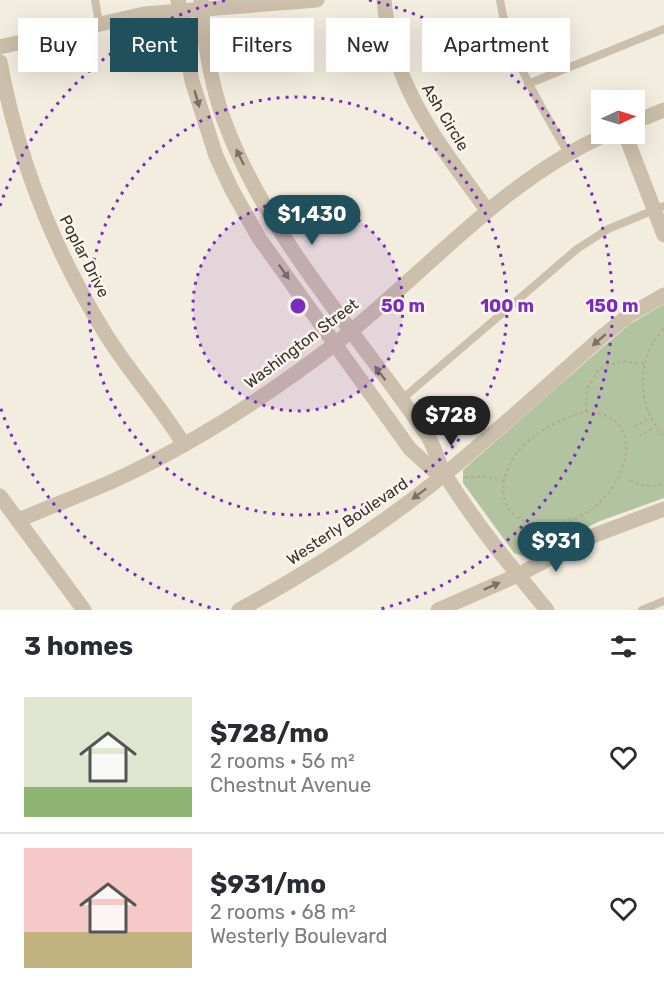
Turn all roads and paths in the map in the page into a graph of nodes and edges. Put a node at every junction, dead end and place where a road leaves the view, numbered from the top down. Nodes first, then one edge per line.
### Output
1 (95, 0) edge
2 (317, 0) edge
3 (384, 0) edge
4 (500, 0) edge
5 (280, 1) edge
6 (201, 4) edge
7 (178, 5) edge
8 (99, 23) junction
9 (664, 29) edge
10 (0, 47) edge
11 (0, 62) edge
12 (528, 84) junction
13 (664, 110) edge
14 (645, 118) edge
15 (591, 142) edge
16 (630, 144) edge
17 (568, 153) junction
18 (659, 208) edge
19 (487, 210) junction
20 (664, 235) edge
21 (664, 295) edge
22 (664, 329) edge
23 (351, 330) junction
24 (335, 344) junction
25 (644, 364) junction
26 (401, 400) junction
27 (586, 412) junction
28 (617, 416) dead end
29 (650, 418) junction
30 (655, 427) junction
31 (664, 437) edge
32 (184, 445) junction
33 (633, 474) dead end
34 (452, 476) junction
35 (503, 481) junction
36 (664, 485) edge
37 (0, 496) edge
38 (664, 509) edge
39 (596, 511) dead end
40 (19, 520) junction
41 (529, 523) junction
42 (520, 556) dead end
43 (518, 574) junction
44 (664, 601) edge
45 (84, 610) edge
46 (239, 610) edge
47 (438, 610) edge
48 (547, 610) edge
49 (642, 610) edge

1 - 8 lane
2 - 5 street
3 - 19 street, Ash Circle
4 - 12 lane
5 - 6 street
6 - 7 street
23 -> 6 street
7 - 8 street
7 -> 24 street
8 - 10 street
9 - 12 lane
11 - 32 street, Poplar Drive
12 - 17 lane
13 - 14 street
15 - 17 street, Washington Street
16 - 18 street
17 - 19 street, Washington Street
18 - 20 street
18 - 26 lane
19 - 23 street, Washington Street
21 -> 34 street, Westerly Boulevard
22 - 25 path
23 - 24 street, Washington Street
26 -> 23 street
24 - 32 street, Washington Street
24 - 34 street
25 - 27 path
25 - 29 path
26 - 34 street
27 - 28 path
27 - 35 path
29 - 30 path
29 - 30 path
30 - 31 path
32 - 40 street, Washington Street
33 - 36 path
34 - 35 path
34 - 43 street
34 -> 46 street, Westerly Boulevard
35 - 41 path
37 - 40 street
38 - 43 street
39 - 41 path
40 - 45 street
41 - 42 path
47 -> 43 street
43 - 48 street
44 - 49 lane

